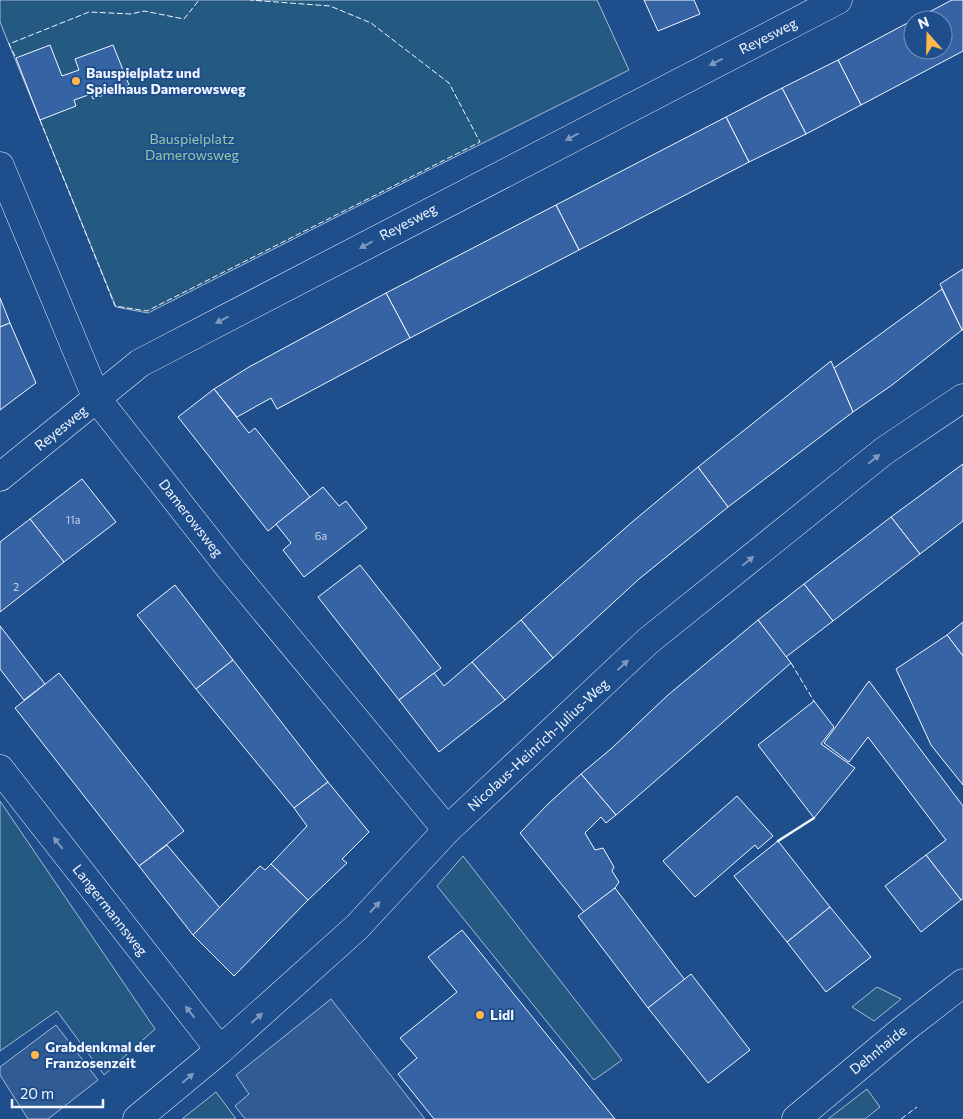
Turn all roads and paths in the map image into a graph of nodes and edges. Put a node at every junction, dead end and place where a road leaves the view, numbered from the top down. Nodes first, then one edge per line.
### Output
1 (838, 0) edge
2 (0, 166) edge
3 (963, 398) edge
4 (97, 399) junction
5 (0, 477) edge
6 (0, 769) edge
7 (447, 830) junction
8 (963, 983) edge
9 (220, 1050) junction
10 (136, 1119) edge
11 (796, 1119) edge

1 -> 4 street, Reyesweg
2 - 4 street, Damerowsweg
7 -> 3 street, Nicolaus-Heinrich-Julius-Weg
4 - 5 street, Reyesweg
4 - 7 street, Damerowsweg
9 -> 6 street, Langermannsweg
9 -> 7 street, Nicolaus-Heinrich-Julius-Weg
8 - 11 street, Dehnhaide
10 -> 9 street, Nicolaus-Heinrich-Julius-Weg

